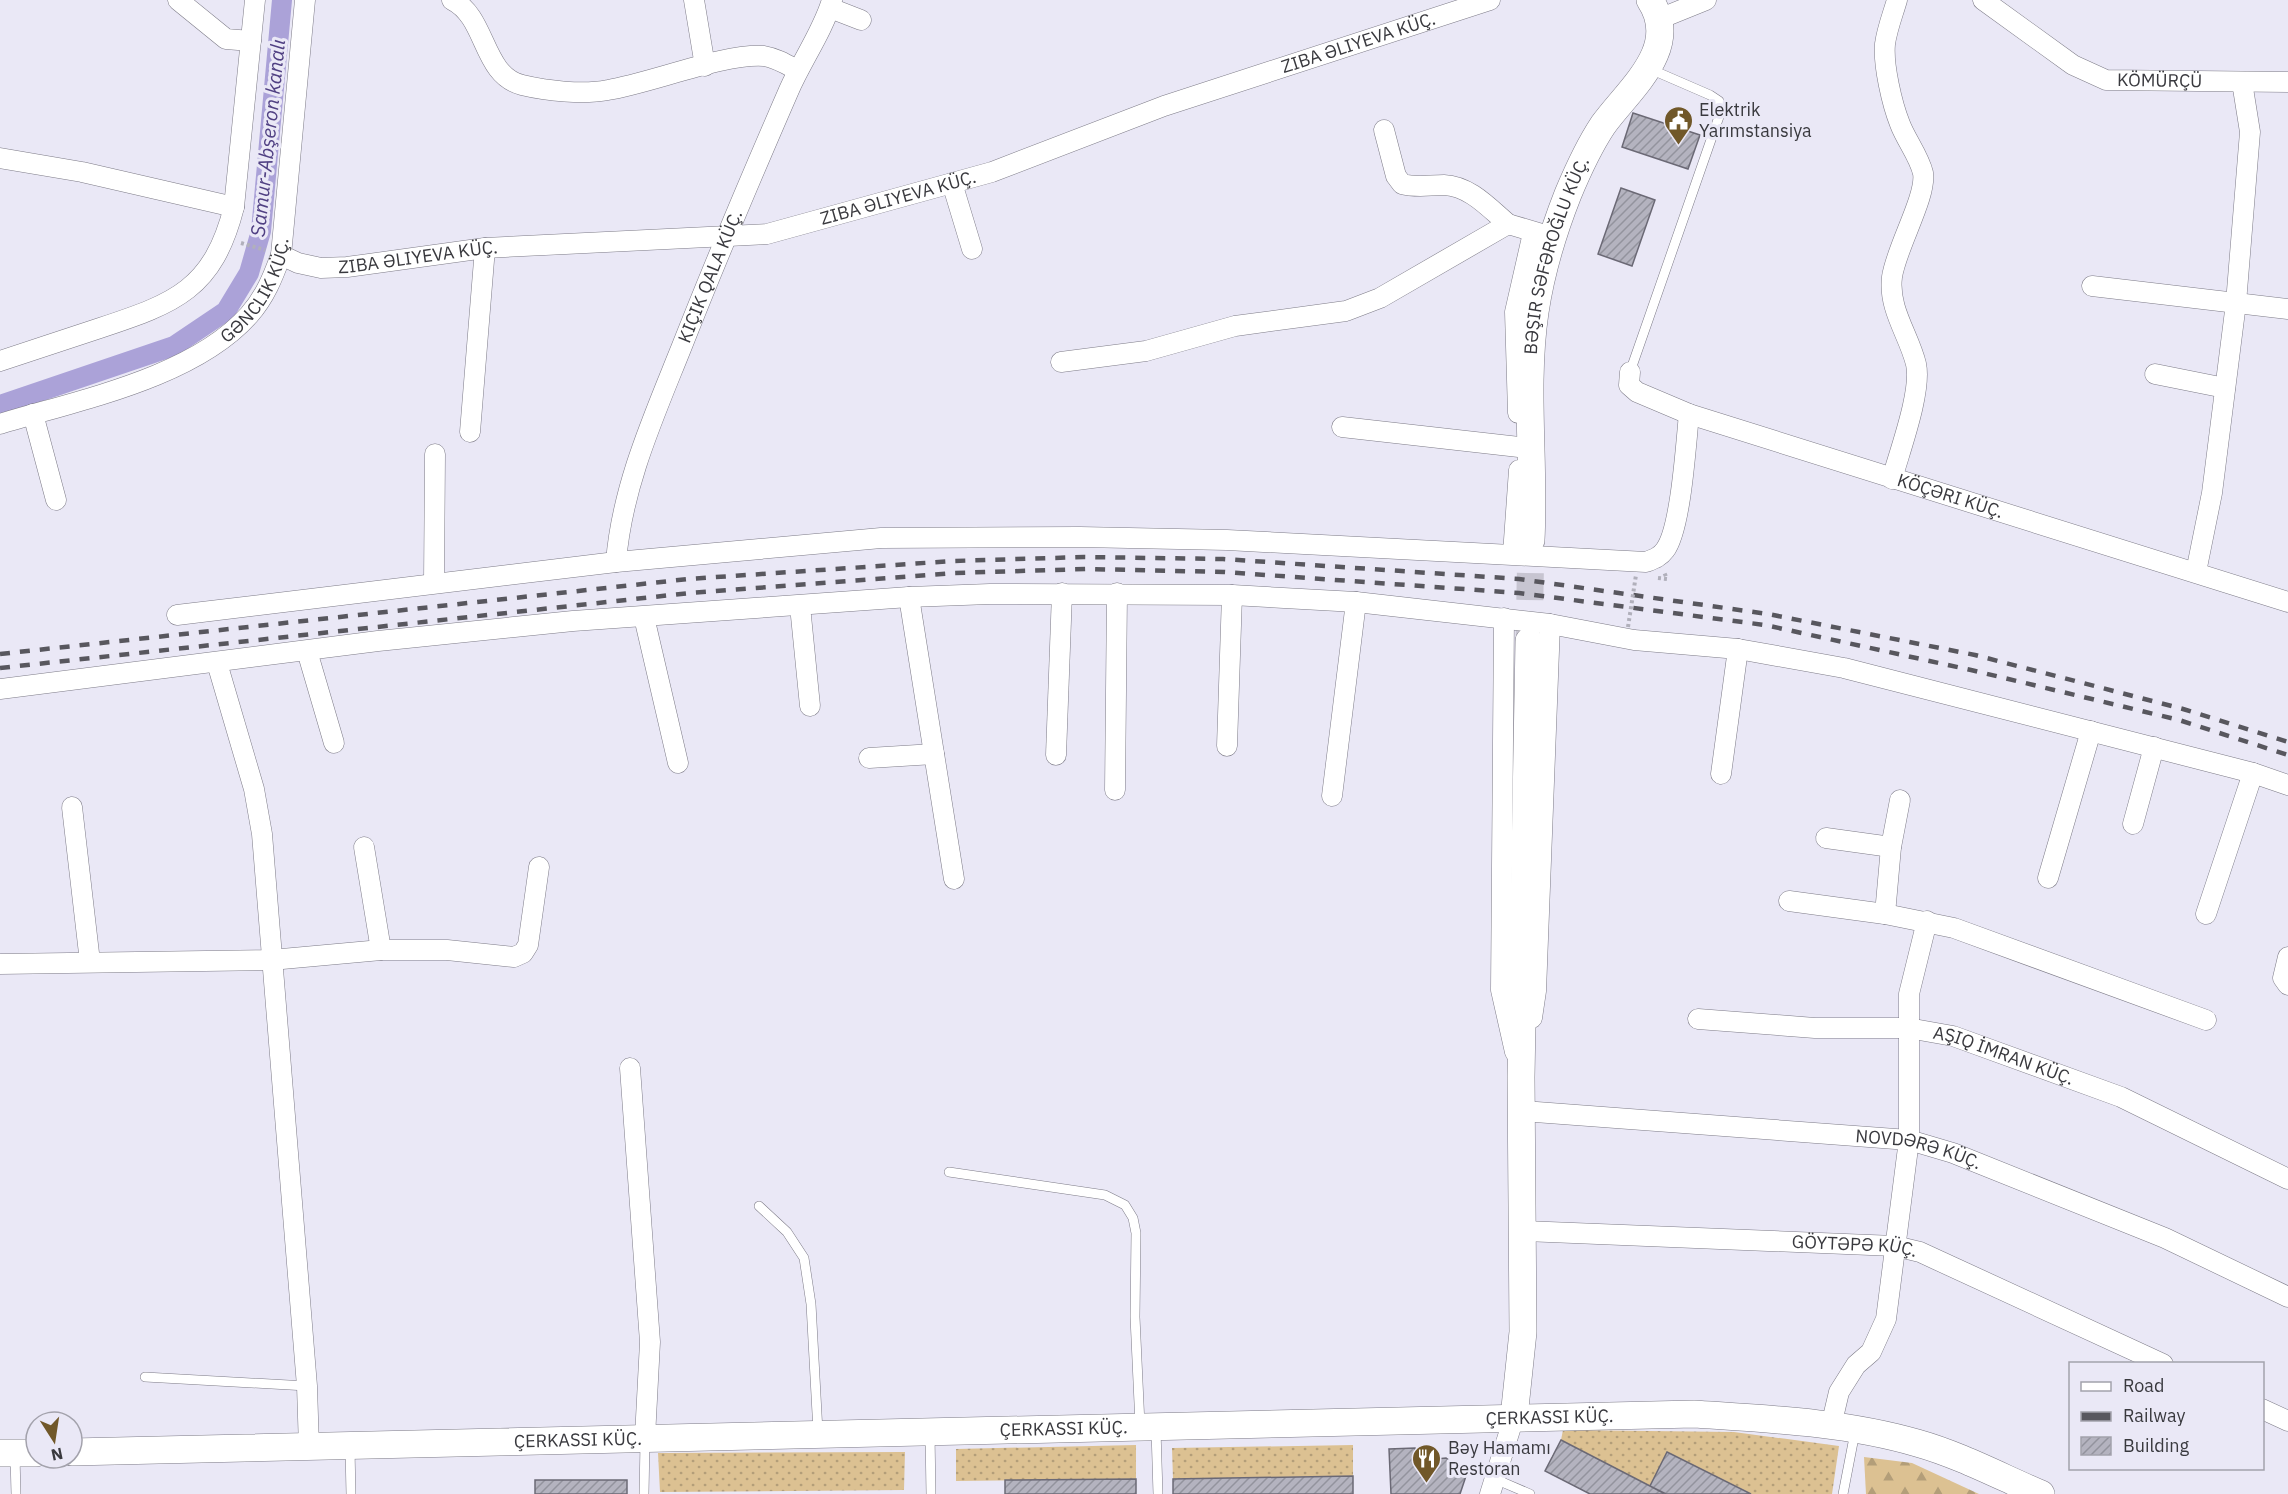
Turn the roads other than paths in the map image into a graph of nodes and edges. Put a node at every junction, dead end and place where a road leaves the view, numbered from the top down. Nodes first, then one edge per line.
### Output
1 (178, 0) edge
2 (255, 0) edge
3 (305, 0) edge
4 (452, 0) edge
5 (694, 0) edge
6 (1490, 0) edge
7 (1706, 0) edge
8 (1897, 0) edge
9 (1983, 0) edge
10 (831, 4) edge
11 (1654, 10) edge
12 (861, 20) dead end
13 (251, 41) junction
14 (705, 66) junction
15 (1648, 68) junction
16 (797, 69) junction
17 (2242, 82) junction
18 (2288, 82) edge
19 (1384, 130) dead end
20 (0, 158) edge
21 (952, 183) junction
22 (234, 207) junction
23 (1508, 224) junction
24 (726, 235) junction
25 (1543, 235) junction
26 (485, 248) junction
27 (972, 249) dead end
28 (281, 255) junction
29 (2092, 286) dead end
30 (2236, 303) junction
31 (2288, 309) edge
32 (0, 361) edge
33 (1061, 362) dead end
34 (1630, 372) joint
35 (2155, 374) dead end
36 (2225, 388) junction
37 (33, 414) junction
38 (1689, 414) junction
39 (0, 424) edge
40 (1342, 427) dead end
41 (470, 432) dead end
42 (1519, 447) junction
43 (435, 454) dead end
44 (1892, 479) junction
45 (56, 500) dead end
46 (1522, 547) junction
47 (616, 562) junction
48 (2196, 572) junction
49 (434, 583) junction
50 (1062, 593) junction
51 (1117, 593) junction
52 (1232, 595) junction
53 (909, 597) junction
54 (1356, 602) junction
55 (2288, 602) edge
56 (800, 606) junction
57 (177, 615) dead end
58 (644, 617) junction
59 (1504, 618) junction
60 (1550, 624) junction
61 (1529, 641) tunnel mouth
62 (1738, 649) junction
63 (307, 651) junction
64 (217, 663) junction
65 (0, 689) edge
66 (810, 706) dead end
67 (2091, 731) junction
68 (334, 743) dead end
69 (1227, 747) dead end
70 (2154, 747) junction
71 (934, 754) junction
72 (1056, 755) dead end
73 (869, 758) dead end
74 (678, 763) dead end
75 (2253, 773) junction
76 (1721, 774) dead end
77 (2288, 785) edge
78 (1115, 790) dead end
79 (1332, 796) dead end
80 (1900, 800) dead end
81 (72, 807) dead end
82 (2133, 824) dead end
83 (1826, 838) dead end
84 (364, 847) dead end
85 (1891, 847) junction
86 (539, 867) dead end
87 (2048, 878) dead end
88 (954, 879) dead end
89 (1789, 902) dead end
90 (1885, 914) junction
91 (2206, 914) dead end
92 (1927, 921) junction
93 (381, 950) junction
94 (2288, 957) edge
95 (271, 960) junction
96 (90, 962) junction
97 (0, 964) edge
98 (2288, 985) edge
99 (1698, 1019) dead end
100 (2206, 1020) dead end
101 (1908, 1028) junction
102 (630, 1068) dead end
103 (1521, 1077) junction
104 (1522, 1111) junction
105 (1909, 1140) junction
106 (949, 1172) dead end
107 (2288, 1179) edge
108 (759, 1206) dead end
109 (1522, 1231) junction
110 (1895, 1246) junction
111 (2288, 1297) edge
112 (2159, 1362) edge
113 (144, 1377) dead end
114 (307, 1386) junction
115 (2264, 1410) edge
116 (1514, 1417) junction
117 (2288, 1421) edge
118 (1148, 1427) junction
119 (1843, 1428) junction
120 (930, 1432) junction
121 (818, 1434) junction
122 (645, 1437) junction
123 (350, 1446) junction
124 (309, 1448) junction
125 (84, 1452) edge
126 (17, 1453) edge
127 (1492, 1486) edge
128 (16, 1494) edge
129 (351, 1494) edge
130 (644, 1494) edge
131 (931, 1494) edge
132 (1158, 1494) edge
133 (1530, 1494) edge
134 (1843, 1494) edge
135 (2041, 1494) edge

1 - 13 street
2 - 13 street
3 - 28 street, GƏNCLIK KÜÇ.
4 - 14 street
5 - 14 street
6 - 21 street, ZIBA ƏLIYEVA KÜÇ.
7 - 11 street
8 - 44 street
9 - 17 street, KÖMÜRÇÜ
10 - 12 street
10 - 16 street, KIÇIK QALA KÜÇ.
11 - 15 street, BƏŞIR SƏFƏROĞLU KÜÇ.
13 - 22 street
14 - 16 street
15 - 25 street, BƏŞIR SƏFƏROĞLU KÜÇ.
15 - 34 lane
16 - 24 street, KIÇIK QALA KÜÇ.
17 - 18 street, KÖMÜRÇÜ
17 - 30 street
19 - 23 street
20 - 22 street
21 - 24 street, ZIBA ƏLIYEVA KÜÇ.
21 - 27 street
22 - 32 street
23 - 25 street
23 - 33 street
24 - 26 street, ZIBA ƏLIYEVA KÜÇ.
24 - 47 street, KIÇIK QALA KÜÇ.
25 - 42 street
25 - 46 street, BƏŞIR SƏFƏROĞLU KÜÇ.
26 - 28 street, ZIBA ƏLIYEVA KÜÇ.
26 - 41 street
28 - 37 street, GƏNCLIK KÜÇ.
29 - 30 street
30 - 31 street
30 - 36 street
34 - 38 street, KÖÇƏRI KÜÇ.
35 - 36 street
36 - 48 street
37 - 39 street, GƏNCLIK KÜÇ.
37 - 45 street
38 - 44 street, KÖÇƏRI KÜÇ.
38 - 46 street
40 - 42 street
42 - 46 street
43 - 49 street
44 - 48 street, KÖÇƏRI KÜÇ.
46 - 47 street
47 - 49 street
48 - 55 street, KÖÇƏRI KÜÇ.
49 - 57 street
50 - 51 street
50 - 53 street
50 - 72 street
51 - 52 street
51 - 78 street
52 - 54 street
52 - 69 street
53 - 56 street
53 - 71 street
54 - 59 street
54 - 79 street
56 - 58 street
56 - 66 street
58 - 63 street
58 - 74 street
59 - 60 street
59 - 103 street
60 - 62 street
60 - 103 street
61 - 103 street
62 - 67 street
62 - 76 street
63 - 64 street
63 - 68 street
64 - 65 street
64 - 95 street
67 - 70 street
67 - 87 street
70 - 75 street
70 - 82 street
71 - 73 street
71 - 88 street
75 - 77 street
75 - 91 street
80 - 85 street
81 - 96 street
83 - 85 street
84 - 93 street
85 - 90 street
86 - 93 street
89 - 90 street
90 - 92 street
92 - 100 street
92 - 101 street
93 - 95 street
94 - 98 street
95 - 96 street
95 - 114 street
96 - 97 street
99 - 101 street
101 - 105 street
101 - 107 street
102 - 122 street
103 - 104 street
104 - 105 street, NOVDƏRƏ KÜÇ.
104 - 109 street
105 - 110 street
105 - 111 street, NOVDƏRƏ KÜÇ.
106 - 118 lane
108 - 121 lane
109 - 110 street, GÖYTƏPƏ KÜÇ.
109 - 116 street
110 - 112 street, GÖYTƏPƏ KÜÇ.
110 - 119 street
113 - 114 lane
114 - 124 street
115 - 117 street
116 - 118 street
116 - 119 street
116 - 127 street
118 - 120 street
118 - 132 lane
119 - 134 lane
119 - 135 street
120 - 121 street
120 - 131 lane
121 - 122 street
122 - 123 street
122 - 130 lane
123 - 124 street
123 - 129 lane
124 - 125 street
126 - 128 lane
127 - 133 lane

